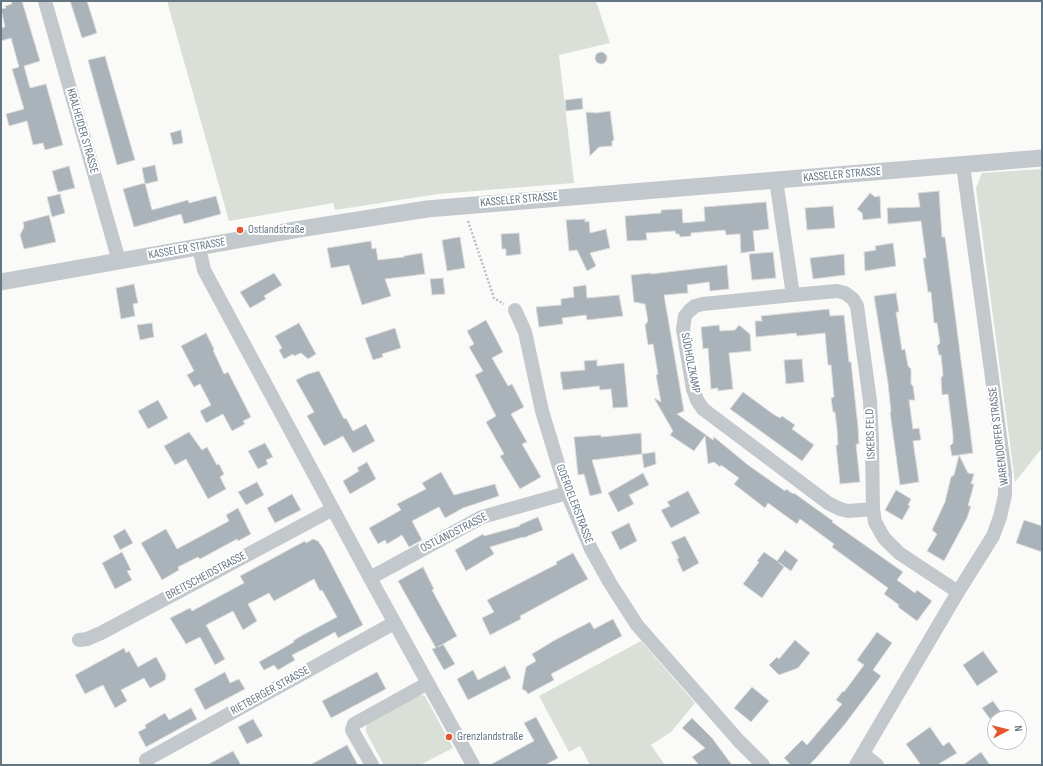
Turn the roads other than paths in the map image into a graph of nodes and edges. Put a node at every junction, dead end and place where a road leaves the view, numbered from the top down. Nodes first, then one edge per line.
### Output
1 (45, 1) edge
2 (1042, 158) edge
3 (963, 165) junction
4 (776, 180) junction
5 (199, 247) junction
6 (119, 260) junction
7 (1, 282) edge
8 (793, 295) junction
9 (514, 310) road end
10 (567, 493) junction
11 (333, 509) junction
12 (873, 509) junction
13 (370, 578) junction
14 (958, 592) junction
15 (394, 623) junction
16 (78, 640) dead end
17 (428, 683) junction
18 (146, 760) dead end
19 (859, 760) edge
20 (372, 765) edge
21 (473, 765) edge
22 (763, 765) edge
23 (877, 765) edge

1 - 6 street, KRALHEIDER STRASSE
2 - 3 street, KASSELER STRASSE
3 - 4 street, KASSELER STRASSE
3 - 14 street, WARENDORFER STRASSE
4 - 5 street, KASSELER STRASSE
4 - 8 street
5 - 6 street, KASSELER STRASSE
5 - 11 street
6 - 7 street, KASSELER STRASSE
8 - 12 street, ISKERS FELD
8 - 12 street, SÜDHOLZKAMP
9 - 10 street, GOERDELERSTRASSE
10 - 13 street, OSTLANDSTRASSE
10 - 22 street, GOERDELERSTRASSE
11 - 13 street
11 - 16 street, BREITSCHEIDSTRASSE
12 - 14 street, ISKERS FELD
13 - 15 street
14 - 19 street, WARENDORFER STRASSE
15 - 17 street
15 - 18 street, RIETBERGER STRASSE
17 - 20 street
17 - 21 street
19 - 23 street

